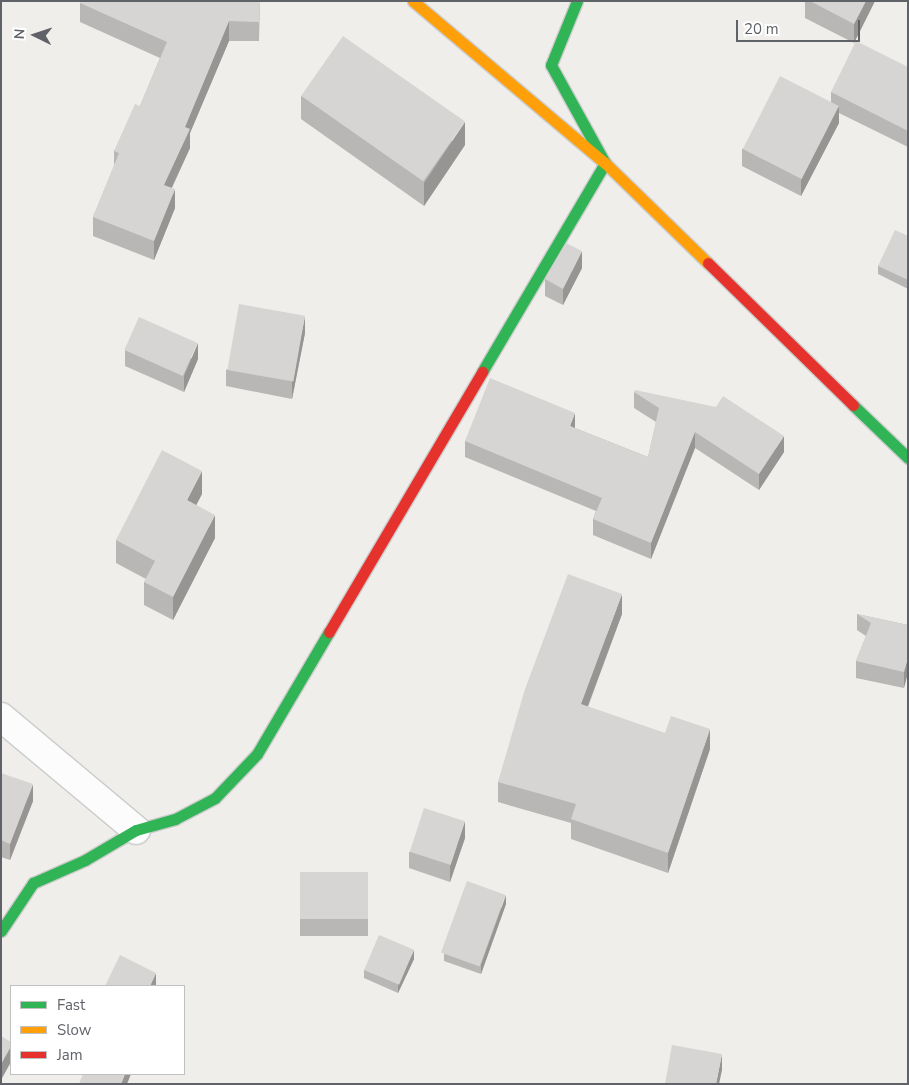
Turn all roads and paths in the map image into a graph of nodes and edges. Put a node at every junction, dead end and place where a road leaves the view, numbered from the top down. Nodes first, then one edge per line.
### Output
1 (413, 1) edge
2 (577, 1) edge
3 (605, 163) junction
4 (908, 458) edge
5 (1, 716) edge
6 (136, 830) junction
7 (4, 921) edge

1 - 3 street
2 - 3 street
3 - 4 street
3 - 6 street
5 - 6 street
6 - 7 street

